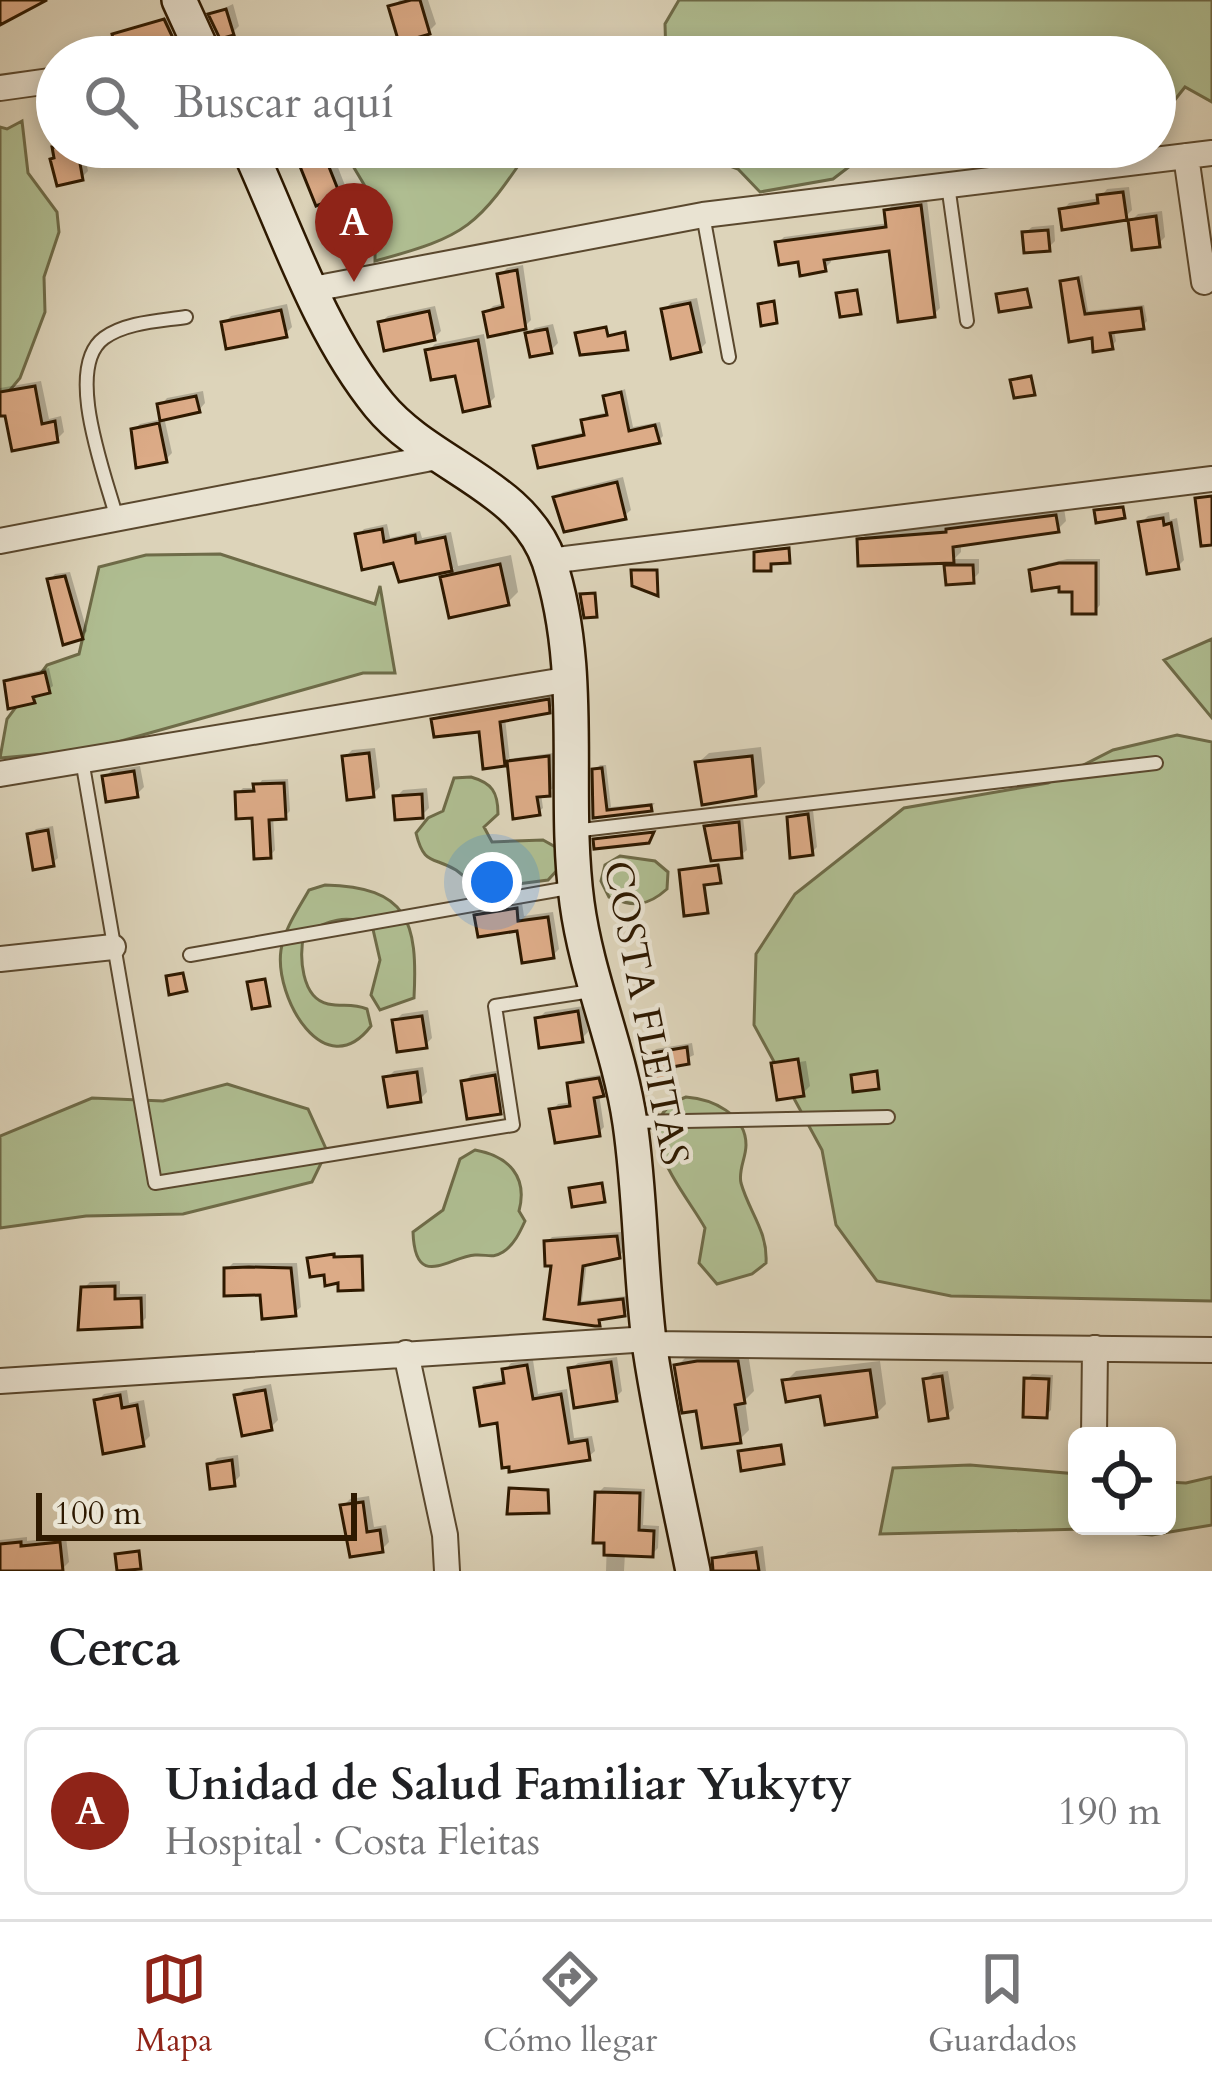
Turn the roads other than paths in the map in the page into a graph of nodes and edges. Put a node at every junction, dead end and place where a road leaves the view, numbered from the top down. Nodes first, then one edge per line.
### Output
1 (179, 0) edge
2 (195, 36) edge
3 (36, 83) edge
4 (0, 88) edge
5 (1199, 154) edge
6 (262, 168) edge
7 (1086, 168) edge
8 (948, 185) junction
9 (704, 215) junction
10 (1204, 282) dead end
11 (313, 289) junction
12 (186, 316) dead end
13 (967, 321) dead end
14 (729, 357) dead end
15 (437, 458) junction
16 (1212, 479) edge
17 (117, 519) junction
18 (0, 541) edge
19 (549, 561) junction
20 (571, 679) junction
21 (82, 760) junction
22 (1156, 763) dead end
23 (0, 774) edge
24 (573, 831) junction
25 (575, 887) junction
26 (113, 947) junction
27 (190, 955) dead end
28 (0, 959) edge
29 (598, 990) junction
30 (888, 1117) dead end
31 (630, 1122) junction
32 (649, 1342) junction
33 (1095, 1348) junction
34 (1212, 1350) edge
35 (406, 1353) junction
36 (0, 1381) edge
37 (1094, 1427) edge
38 (447, 1571) edge
39 (693, 1571) edge

1 - 2 main road
3 - 4 street
5 - 10 street
6 - 11 main road, COSTA FLEITAS
7 - 8 street
8 - 9 street
8 - 13 lane
9 - 11 street
9 - 14 lane
11 - 15 main road, COSTA FLEITAS
12 - 17 lane
15 - 17 street
15 - 19 main road, COSTA FLEITAS
16 - 19 street
17 - 18 street
19 - 20 main road, COSTA FLEITAS
20 - 21 street
20 - 24 main road, COSTA FLEITAS
21 - 23 street
21 - 26 lane
22 - 24 lane
24 - 25 main road, COSTA FLEITAS
25 - 27 lane
25 - 29 main road, COSTA FLEITAS
26 - 28 street
26 - 29 lane
29 - 31 main road, COSTA FLEITAS
30 - 31 lane
31 - 32 main road, COSTA FLEITAS
32 - 33 street
32 - 35 street
32 - 39 main road, COSTA FLEITAS
33 - 34 street
33 - 37 street
35 - 36 street
35 - 38 street

